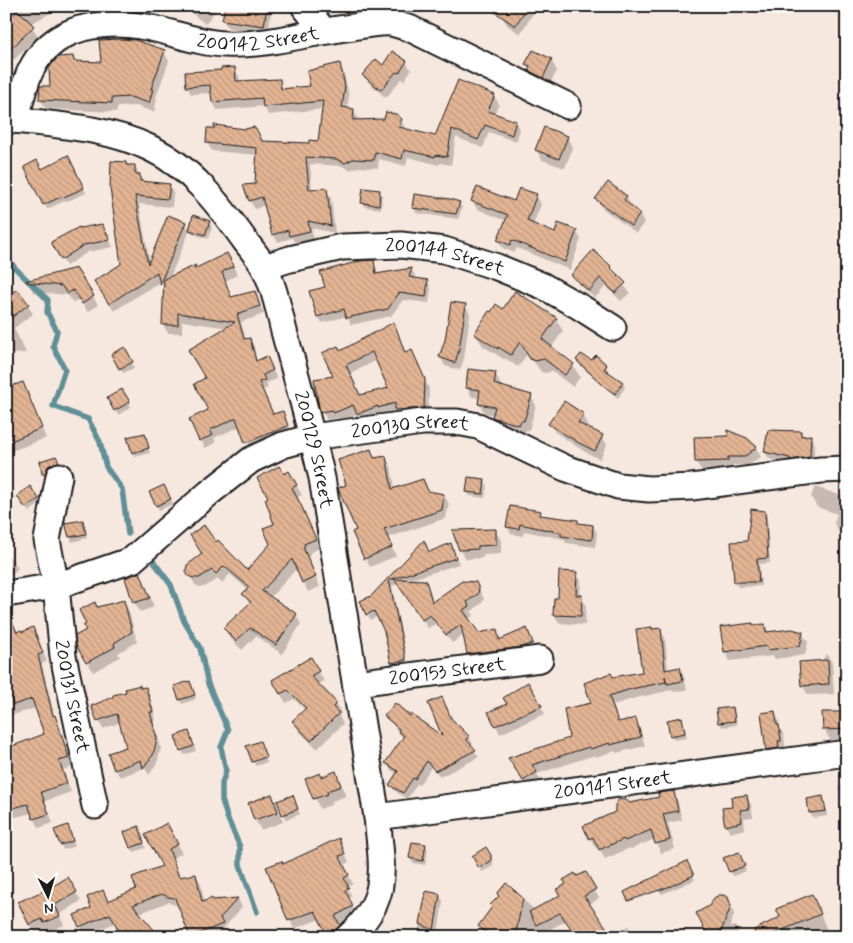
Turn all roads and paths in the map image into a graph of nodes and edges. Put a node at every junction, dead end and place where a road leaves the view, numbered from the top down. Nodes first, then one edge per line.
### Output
1 (304, 6) edge
2 (324, 30) junction
3 (568, 106) dead end
4 (11, 119) edge
5 (264, 267) junction
6 (613, 328) dead end
7 (312, 437) junction
8 (847, 469) edge
9 (60, 476) dead end
10 (56, 586) junction
11 (6, 594) edge
12 (540, 659) dead end
13 (356, 683) junction
14 (847, 753) edge
15 (96, 806) dead end
16 (377, 817) junction
17 (348, 937) edge

1 - 2 street
2 - 3 street, 200142 Street
2 - 4 street, 200142 Street
4 - 5 street, 200129 Street
5 - 6 street, 200144 Street
5 - 7 street, 200129 Street
7 - 8 street, 200130 Street
7 - 10 street, 200130 Street
7 - 13 street, 200129 Street
9 - 10 street, 200131 Street
10 - 11 street, 200130 Street
10 - 15 street, 200131 Street
12 - 13 street, 200153 Street
13 - 16 street, 200129 Street
14 - 16 street, 200141 Street
16 - 17 street, 200129 Street

